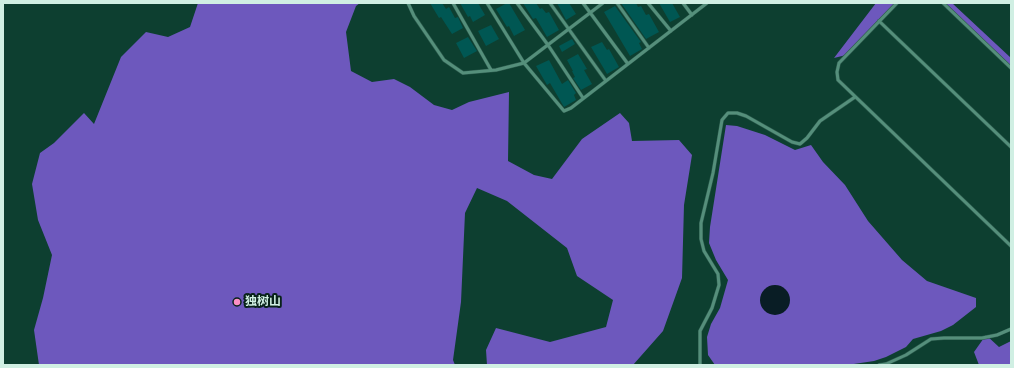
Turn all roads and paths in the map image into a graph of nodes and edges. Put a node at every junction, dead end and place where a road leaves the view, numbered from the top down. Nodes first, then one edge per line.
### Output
1 (408, 3) edge
2 (453, 3) edge
3 (487, 3) edge
4 (517, 3) edge
5 (550, 3) edge
6 (583, 3) edge
7 (603, 3) edge
8 (618, 3) edge
9 (648, 3) edge
10 (683, 3) edge
11 (707, 3) edge
12 (897, 3) edge
13 (943, 3) edge
14 (590, 13) junction
15 (692, 14) junction
16 (879, 21) junction
17 (568, 30) junction
18 (671, 31) junction
19 (548, 45) junction
20 (649, 48) junction
21 (524, 62) junction
22 (628, 64) junction
23 (1011, 68) edge
24 (491, 70) junction
25 (606, 81) junction
26 (855, 97) junction
27 (583, 98) junction
28 (1011, 147) edge
29 (1011, 246) edge
30 (1011, 329) edge
31 (700, 365) edge
32 (879, 365) edge

1 - 24 lane
2 - 24 lane
3 - 21 lane
4 - 19 lane
5 - 17 lane
6 - 14 lane
7 - 14 lane
8 - 20 lane
9 - 18 lane
10 - 15 lane
11 - 15 lane
12 - 16 lane
13 - 23 lane
14 - 17 lane
14 - 22 lane
15 - 18 lane
16 - 26 lane
16 - 28 lane
17 - 19 lane
17 - 25 lane
18 - 20 lane
19 - 21 lane
19 - 27 lane
20 - 22 lane
21 - 24 lane
21 - 27 lane
22 - 25 lane
25 - 27 lane
26 - 29 lane
26 - 31 lane
30 - 32 lane

